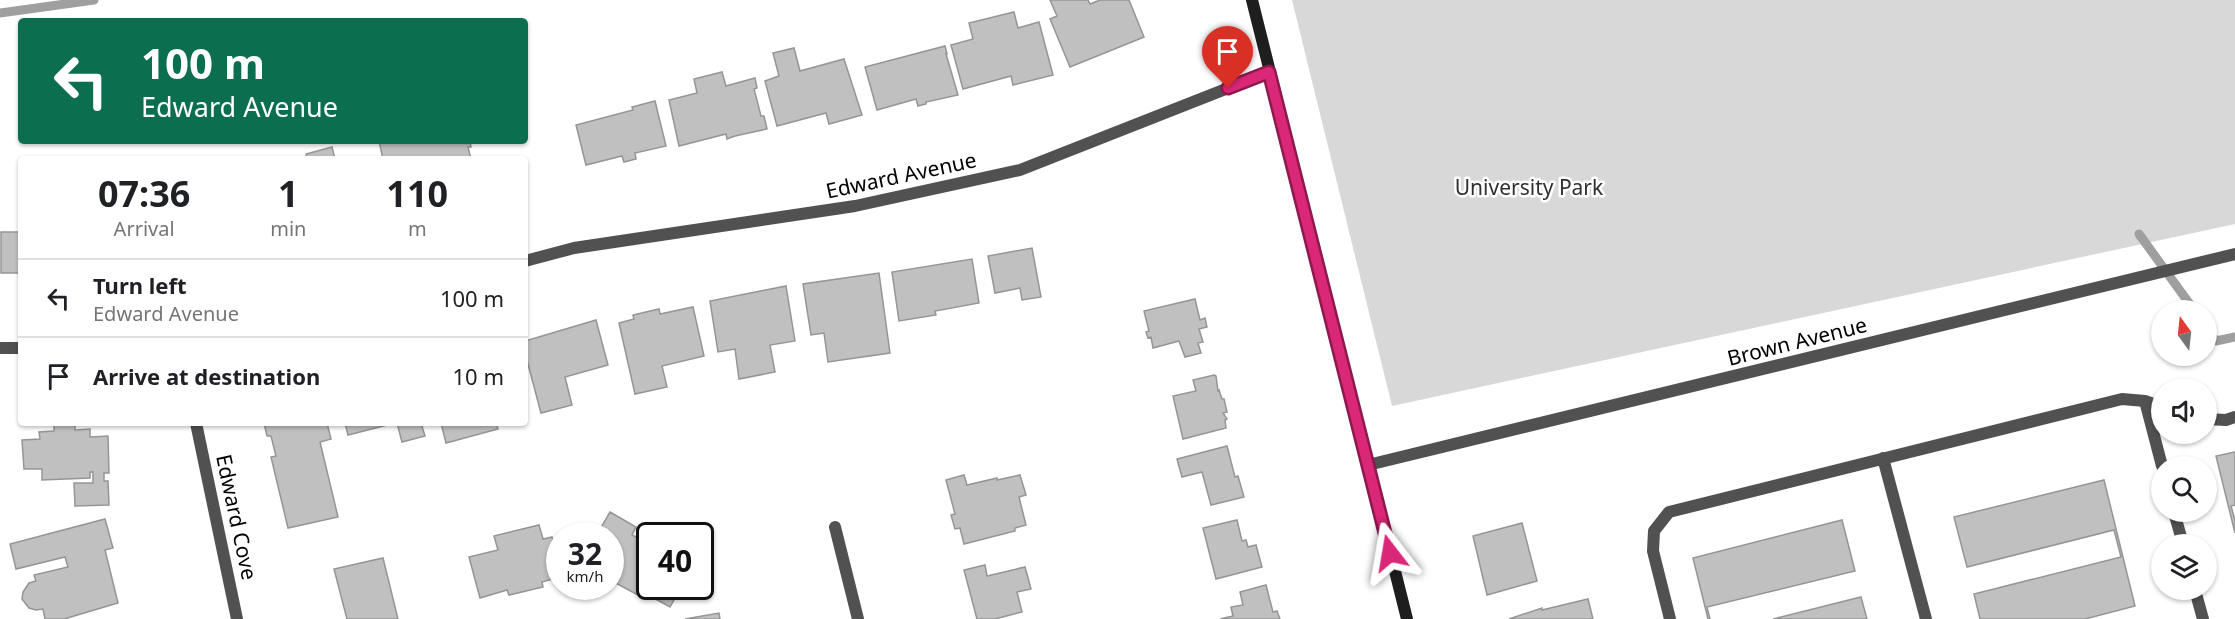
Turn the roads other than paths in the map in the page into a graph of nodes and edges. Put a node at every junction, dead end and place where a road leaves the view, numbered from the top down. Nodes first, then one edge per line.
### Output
1 (1252, 0) edge
2 (1269, 72) junction
3 (2235, 254) edge
4 (528, 260) edge
5 (0, 348) edge
6 (18, 348) edge
7 (2145, 401) junction
8 (2151, 403) edge
9 (2235, 417) edge
10 (2217, 420) edge
11 (197, 426) edge
12 (2159, 456) edge
13 (1883, 458) junction
14 (1368, 465) junction
15 (835, 527) dead end
16 (2198, 600) edge
17 (237, 619) edge
18 (858, 619) edge
19 (1407, 619) edge
20 (1670, 619) edge
21 (1926, 619) edge
22 (2203, 619) edge

1 - 2 street
2 - 4 street, Edward Avenue
2 - 14 street
3 - 14 street, Brown Avenue
5 - 6 street
7 - 8 street
7 - 12 street
7 - 13 street
9 - 10 street
11 - 17 street, Edward Cove
13 - 20 street
13 - 21 street
14 - 19 street
15 - 18 street
16 - 22 street

